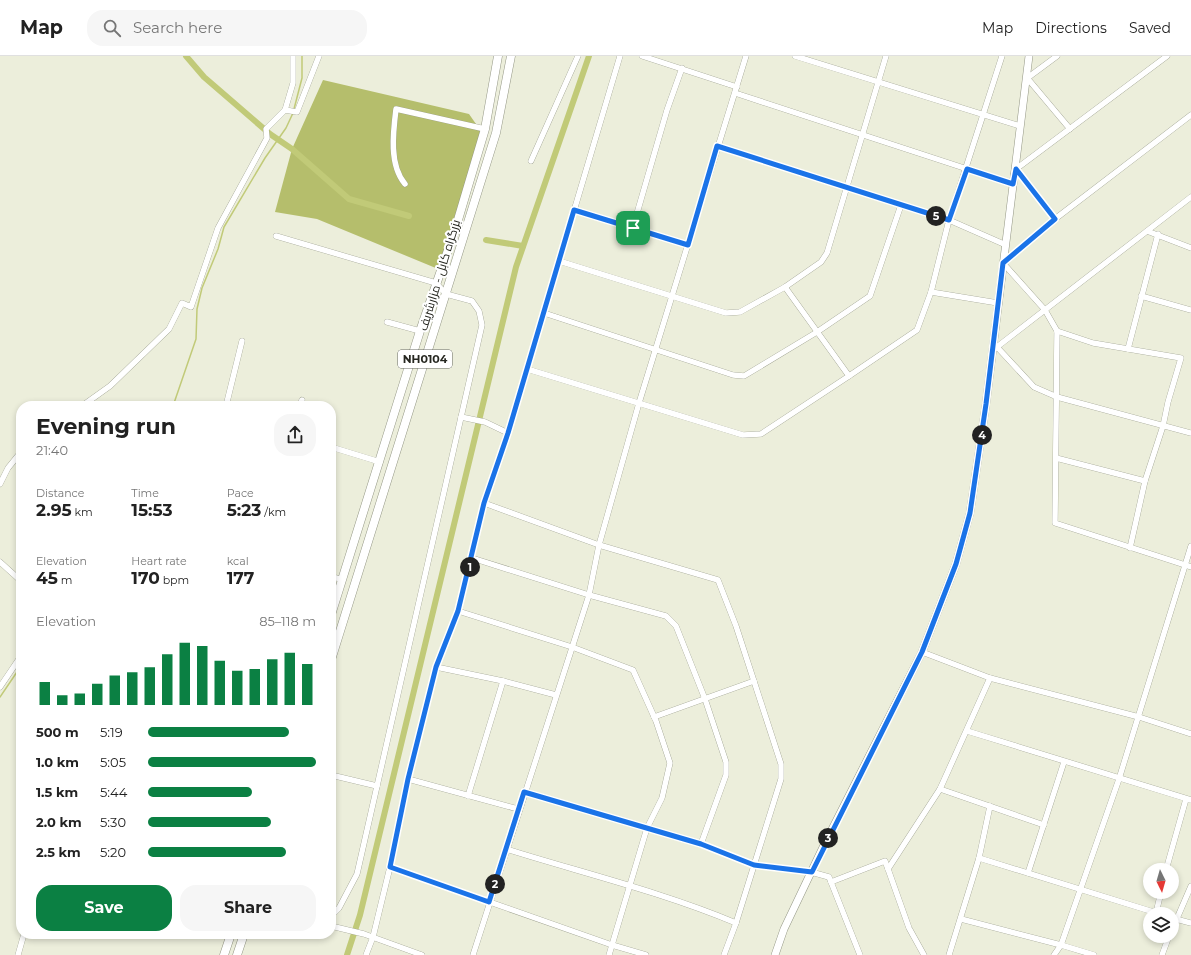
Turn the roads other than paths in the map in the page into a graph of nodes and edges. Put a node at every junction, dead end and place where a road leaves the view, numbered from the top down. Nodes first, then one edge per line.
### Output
1 (293, 56) edge
2 (319, 56) edge
3 (498, 56) edge
4 (511, 56) edge
5 (578, 56) edge
6 (620, 56) edge
7 (642, 56) edge
8 (746, 56) edge
9 (794, 56) edge
10 (886, 56) edge
11 (1002, 56) edge
12 (1029, 56) edge
13 (1057, 56) edge
14 (1167, 56) edge
15 (682, 68) junction
16 (1027, 79) junction
17 (878, 83) junction
18 (737, 86) junction
19 (736, 93) junction
20 (290, 111) junction
21 (984, 114) junction
22 (1191, 115) edge
23 (1020, 126) junction
24 (485, 129) junction
25 (1070, 129) junction
26 (863, 134) junction
27 (717, 146) junction
28 (531, 161) dead end
29 (967, 169) junction
30 (1016, 169) junction
31 (405, 184) dead end
32 (1013, 184) junction
33 (846, 187) junction
34 (1191, 197) edge
35 (901, 205) junction
36 (574, 210) junction
37 (1055, 219) junction
38 (949, 220) junction
39 (633, 228) junction
40 (1147, 231) junction
41 (1158, 234) junction
42 (276, 236) dead end
43 (688, 245) junction
44 (1006, 246) junction
45 (1191, 248) edge
46 (559, 261) junction
47 (1003, 263) junction
48 (436, 283) junction
49 (785, 287) junction
50 (931, 292) junction
51 (446, 294) junction
52 (1141, 296) junction
53 (672, 297) junction
54 (998, 303) junction
55 (1045, 310) junction
56 (1191, 310) edge
57 (544, 313) junction
58 (387, 322) dead end
59 (420, 331) junction
60 (1057, 331) junction
61 (817, 332) junction
62 (242, 341) dead end
63 (995, 348) junction
64 (656, 349) junction
65 (1128, 349) junction
66 (527, 369) junction
67 (849, 376) junction
68 (1057, 397) junction
69 (89, 401) edge
70 (227, 401) edge
71 (639, 403) junction
72 (461, 417) junction
73 (1163, 426) junction
74 (508, 433) junction
75 (1191, 433) edge
76 (336, 449) edge
77 (16, 458) edge
78 (1056, 458) junction
79 (380, 462) junction
80 (1145, 482) junction
81 (0, 484) edge
82 (484, 503) junction
83 (599, 545) junction
84 (1191, 546) edge
85 (1130, 548) junction
86 (472, 558) junction
87 (0, 562) edge
88 (1188, 566) edge
89 (16, 576) edge
90 (336, 578) edge
91 (342, 580) junction
92 (589, 595) junction
93 (336, 599) edge
94 (458, 611) junction
95 (336, 644) edge
96 (572, 647) junction
97 (922, 652) junction
98 (16, 663) edge
99 (436, 667) junction
100 (990, 678) junction
101 (754, 680) junction
102 (503, 681) junction
103 (0, 687) edge
104 (556, 695) junction
105 (705, 699) junction
106 (654, 717) junction
107 (1139, 717) junction
108 (967, 731) junction
109 (1191, 734) edge
110 (1064, 762) junction
111 (336, 776) edge
112 (408, 779) junction
113 (1119, 779) junction
114 (376, 786) junction
115 (940, 790) junction
116 (524, 792) junction
117 (468, 796) junction
118 (1188, 799) edge
119 (990, 806) junction
120 (518, 809) junction
121 (1044, 825) junction
122 (647, 828) junction
123 (701, 844) junction
124 (506, 849) junction
125 (979, 858) junction
126 (1168, 863) edge
127 (754, 865) junction
128 (390, 867) junction
129 (888, 869) junction
130 (812, 872) junction
131 (1028, 873) junction
132 (831, 882) junction
133 (630, 886) junction
134 (1191, 886) edge
135 (1080, 890) junction
136 (489, 902) junction
137 (1143, 909) edge
138 (1179, 909) edge
139 (336, 911) edge
140 (961, 919) junction
141 (1179, 919) edge
142 (736, 923) junction
143 (1191, 923) edge
144 (336, 927) edge
145 (373, 937) junction
146 (23, 939) edge
147 (229, 939) edge
148 (242, 939) edge
149 (1166, 943) edge
150 (612, 945) junction
151 (1061, 945) junction
152 (18, 955) edge
153 (224, 955) edge
154 (237, 955) edge
155 (366, 955) edge
156 (422, 955) edge
157 (473, 955) edge
158 (609, 955) edge
159 (646, 955) edge
160 (724, 955) edge
161 (775, 955) edge
162 (860, 955) edge
163 (924, 955) edge
164 (949, 955) edge
165 (1054, 955) edge
166 (1094, 955) edge
167 (1162, 955) edge

1 - 20 street
2 - 20 street
3 - 24 highway, بزرگراه کابل - مزارشریف / NH0104
4 - 51 highway, بزرگراه کابل - مزارشریف / NH0104
5 - 28 street
6 - 36 street
7 - 15 street
8 - 18 street
9 - 17 street
10 - 17 street
11 - 21 street
12 - 16 main road
13 - 16 street
14 - 25 street
15 - 18 street
15 - 39 street
16 - 23 main road
16 - 25 street
17 - 21 street
17 - 26 street
18 - 19 street
19 - 26 street
19 - 27 street
20 - 69 street
21 - 23 street
21 - 29 street
22 - 37 street
23 - 30 main road
24 - 31 street
24 - 48 highway, بزرگراه کابل - مزارشریف / NH0104
25 - 30 street
26 - 29 street
26 - 33 street
27 - 33 street
27 - 43 street
29 - 32 street
29 - 38 street
30 - 32 main road
30 - 37 street
32 - 44 main road
33 - 35 street
33 - 49 street
34 - 40 street
35 - 38 street
35 - 61 street
36 - 39 street
36 - 46 street
37 - 47 street
38 - 44 street
38 - 50 street
39 - 43 street
40 - 41 street
40 - 55 street
41 - 45 street
41 - 52 street
42 - 48 street
43 - 53 street
44 - 47 main road
46 - 53 street
46 - 57 street
47 - 54 main road
47 - 55 street
48 - 51 street
48 - 59 highway, بزرگراه کابل - مزارشریف / NH0104
49 - 53 street
49 - 61 street
50 - 54 street
50 - 67 street
51 - 72 street
51 - 95 highway, بزرگراه کابل - مزارشریف / NH0104
52 - 56 street
52 - 65 street
53 - 64 street
54 - 63 main road
55 - 60 street
55 - 63 street
57 - 64 street
57 - 66 street
58 - 59 street
59 - 79 highway, بزرگراه کابل - مزارشریف / NH0104
60 - 65 street
60 - 68 street
61 - 64 street
61 - 67 street
62 - 70 street
63 - 68 street
63 - 97 main road
64 - 71 street
65 - 73 street
66 - 71 street
66 - 74 street
67 - 71 street
68 - 73 street
68 - 78 street
71 - 83 street
72 - 74 street
72 - 114 street
73 - 75 street
73 - 80 street
74 - 82 street
76 - 79 street
77 - 81 street
78 - 80 street
78 - 85 street
79 - 91 highway, بزرگراه کابل - مزارشریف / NH0104
80 - 85 street
82 - 83 street
82 - 86 street
83 - 92 street
83 - 101 street
84 - 88 street
85 - 88 street
86 - 92 street
86 - 94 street
87 - 89 street
88 - 107 street
90 - 91 street
91 - 93 highway, بزرگراه کابل - مزارشریف / NH0104
92 - 96 street
92 - 105 street
94 - 96 street
94 - 99 street
96 - 104 street
96 - 106 street
97 - 100 street
97 - 130 main road
98 - 103 street
99 - 102 street
99 - 112 street
100 - 107 street
100 - 108 street
101 - 105 street
101 - 127 street
102 - 104 street
102 - 117 street
104 - 116 street
105 - 106 street
105 - 123 street
106 - 122 street
107 - 109 street
107 - 113 street
108 - 110 street
108 - 115 street
110 - 113 street
110 - 121 street
111 - 114 street
112 - 117 street
112 - 128 street
113 - 118 street
113 - 135 street
114 - 139 street
115 - 119 street
115 - 129 street
116 - 120 street
116 - 122 street
117 - 120 street
118 - 126 street
119 - 121 street
119 - 125 street
120 - 124 street
121 - 131 street
122 - 123 street
122 - 133 street
123 - 127 street
124 - 133 street
124 - 136 street
125 - 131 street
125 - 140 street
127 - 130 street
127 - 142 street
128 - 136 street
128 - 145 street
129 - 132 street
129 - 163 street
130 - 132 street
130 - 161 main road
131 - 135 street
132 - 162 street
133 - 142 street
133 - 150 street
134 - 138 street
135 - 137 street
135 - 151 street
136 - 150 street
136 - 157 street
140 - 151 street
140 - 164 street
141 - 143 street
142 - 160 street
144 - 145 street
145 - 155 street
145 - 156 street
146 - 152 street
147 - 153 highway
148 - 154 highway
149 - 167 street
150 - 158 street
150 - 159 street
151 - 165 street
151 - 166 street

